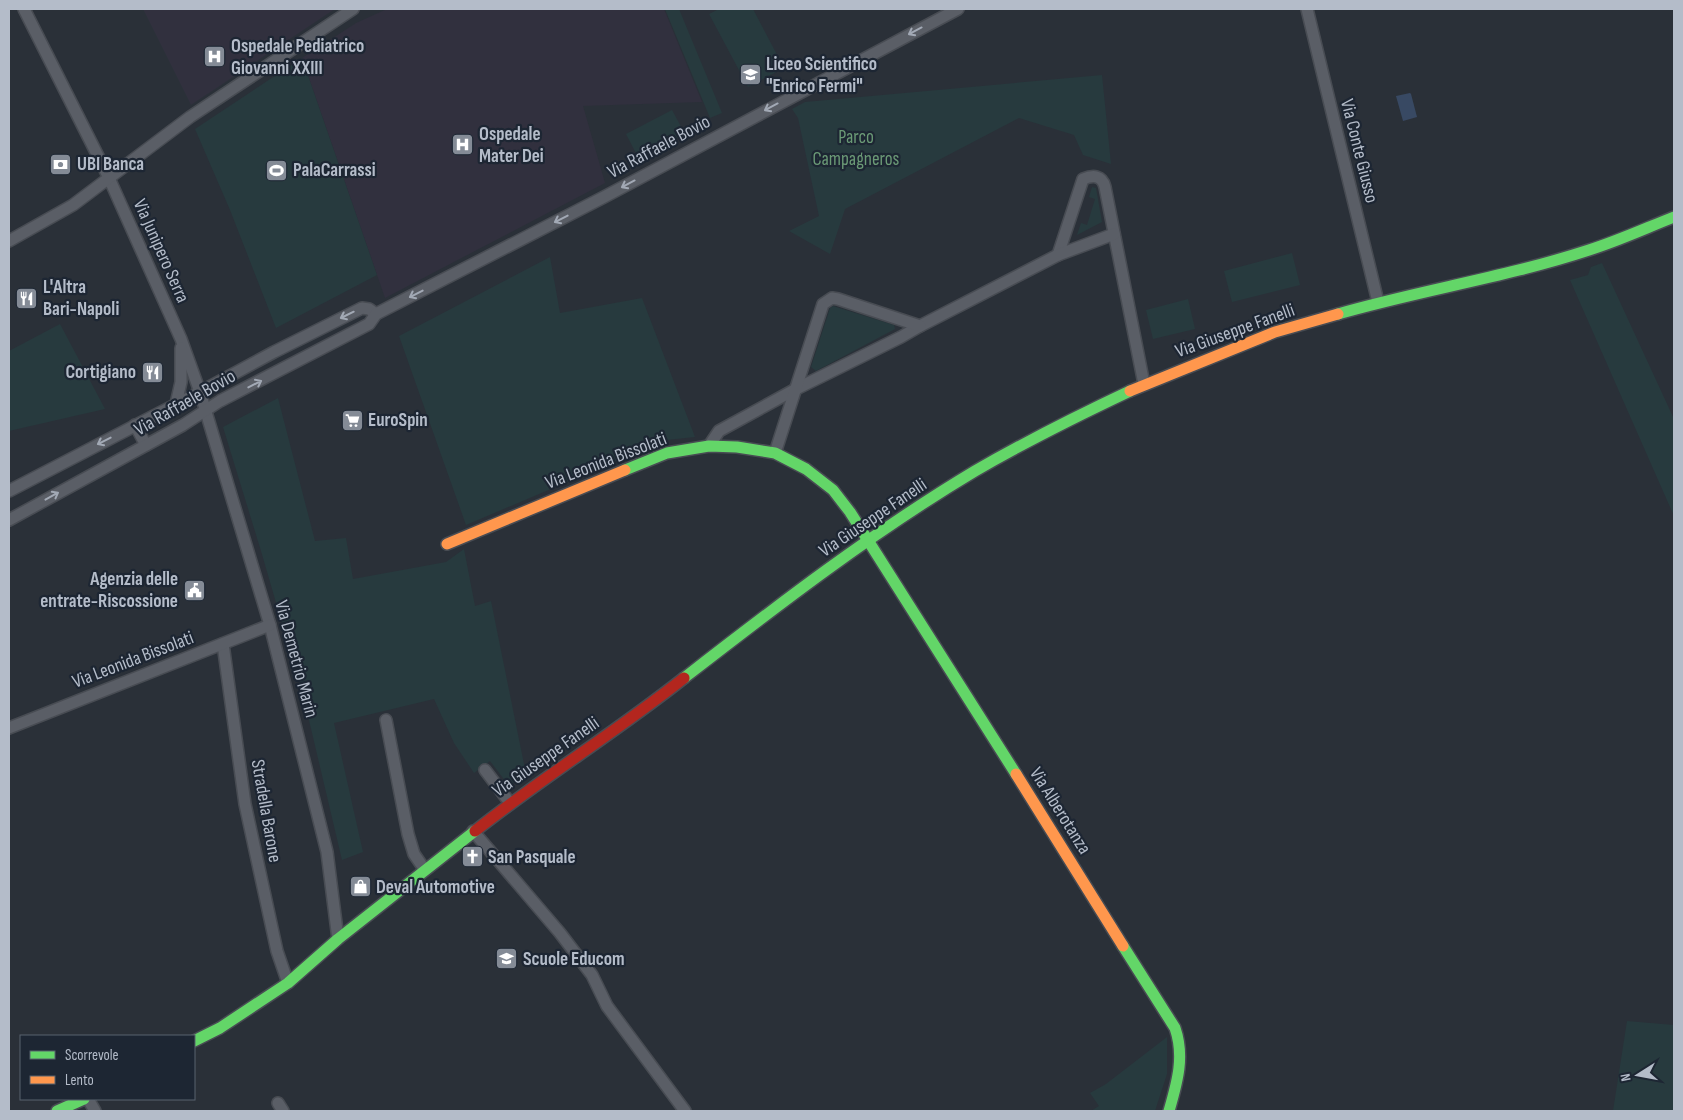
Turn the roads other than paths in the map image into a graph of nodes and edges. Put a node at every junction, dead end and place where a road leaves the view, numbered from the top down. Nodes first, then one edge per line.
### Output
1 (24, 9) edge
2 (353, 9) edge
3 (958, 9) edge
4 (1307, 9) edge
5 (110, 178) junction
6 (1674, 217) edge
7 (1068, 225) junction
8 (1114, 234) junction
9 (9, 241) edge
10 (1080, 246) junction
11 (1058, 254) junction
12 (1378, 302) junction
13 (376, 314) junction
14 (920, 326) junction
15 (181, 339) junction
16 (1144, 384) junction
17 (796, 389) junction
18 (200, 392) junction
19 (176, 404) junction
20 (205, 411) junction
21 (135, 425) junction
22 (146, 445) junction
23 (709, 446) junction
24 (775, 453) junction
25 (9, 491) edge
26 (9, 520) edge
27 (869, 540) junction
28 (447, 544) dead end
29 (270, 625) junction
30 (223, 644) junction
31 (386, 720) dead end
32 (9, 728) edge
33 (485, 770) dead end
34 (510, 803) junction
35 (473, 831) junction
36 (425, 870) junction
37 (338, 939) junction
38 (288, 983) junction
39 (195, 1040) edge
40 (84, 1100) edge
41 (87, 1100) edge
42 (57, 1111) edge
43 (95, 1111) edge
44 (685, 1111) edge
45 (1169, 1111) edge

1 - 5 street, Via Junipero Serra
2 - 5 street
3 -> 13 street, Via Raffaele Bovio
4 - 12 street, Via Conte Giusso
5 - 9 street
5 - 15 street, Via Junipero Serra
6 - 12 street, Via Giuseppe Fanelli
7 - 8 street
7 - 10 street
7 - 11 street
8 - 10 street
8 - 16 street
10 - 11 street
11 - 14 street
12 - 16 street, Via Giuseppe Fanelli
13 -> 18 street, Via Raffaele Bovio
20 -> 13 street, Via Raffaele Bovio
14 - 17 street
14 - 17 street
15 - 18 street, Via Junipero Serra
15 - 19 street, Via Junipero Serra
16 - 27 street, Via Giuseppe Fanelli
17 - 23 street
17 - 24 street
18 - 19 street, Via Raffaele Bovio
18 - 20 street, Via Demetrio Marin
19 - 21 street, Via Raffaele Bovio
20 - 22 street, Via Raffaele Bovio
20 - 29 street, Via Demetrio Marin
21 - 22 street
21 -> 25 street, Via Raffaele Bovio
26 -> 22 street, Via Raffaele Bovio
23 - 24 street, Via Leonida Bissolati
23 - 28 street, Via Leonida Bissolati
24 - 27 street, Via Leonida Bissolati
27 - 34 street, Via Giuseppe Fanelli
27 - 45 street, Via Alberotanza
29 - 30 street, Via Leonida Bissolati
29 - 37 street, Via Demetrio Marin
30 - 32 street, Via Leonida Bissolati
30 - 38 street, Stradella Barone
31 - 36 street
33 - 34 street
34 - 35 street, Via Giuseppe Fanelli
35 - 36 street, Via Giuseppe Fanelli
35 - 44 street
36 - 37 street, Via Giuseppe Fanelli
37 - 38 street, Via Giuseppe Fanelli
38 - 39 street, Via Giuseppe Fanelli
40 - 42 street
41 - 43 street

